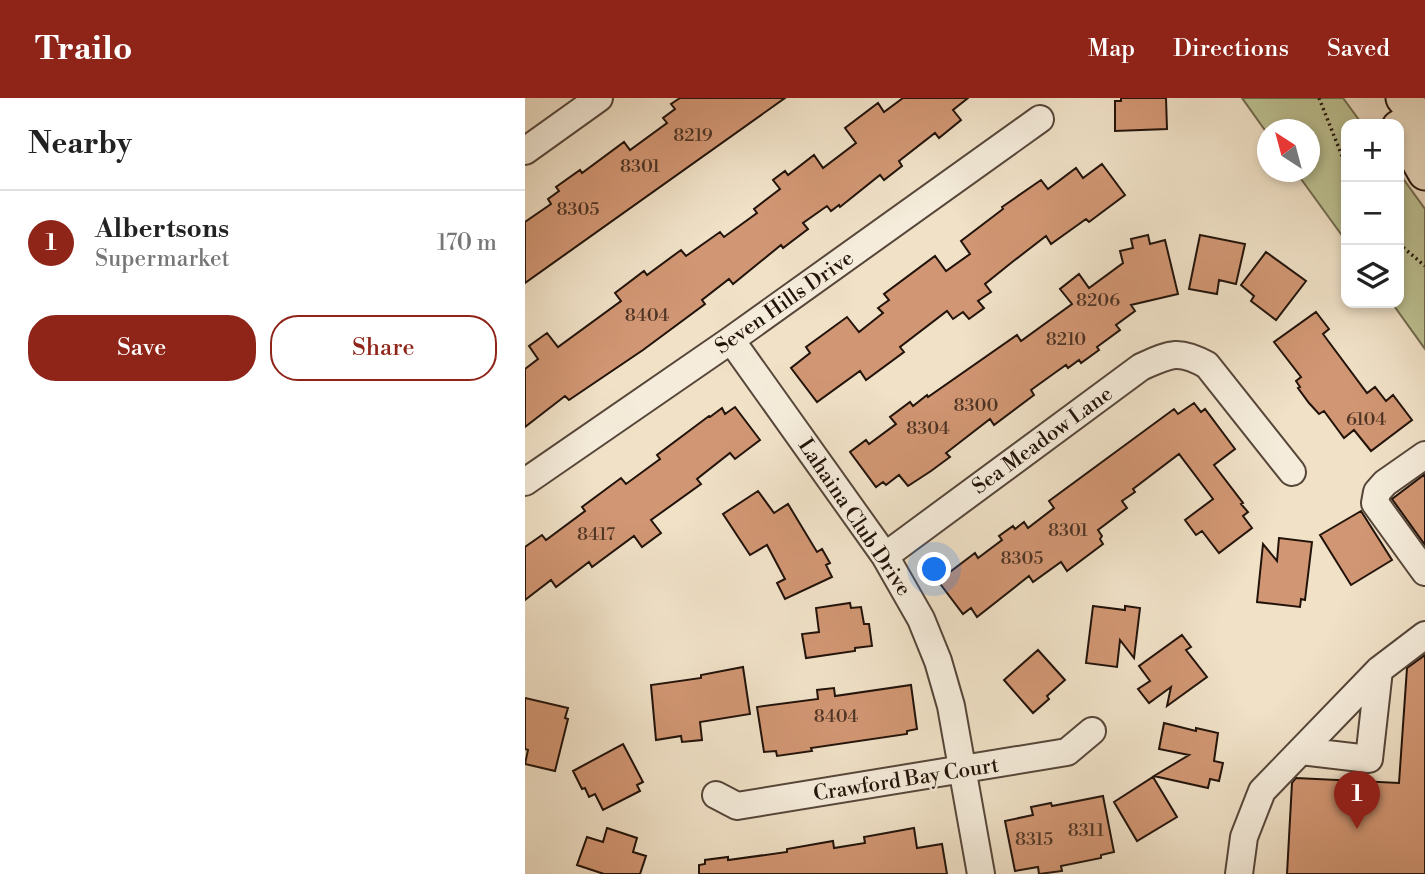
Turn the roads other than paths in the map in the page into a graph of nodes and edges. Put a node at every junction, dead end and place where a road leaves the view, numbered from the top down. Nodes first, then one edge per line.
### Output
1 (599, 98) edge
2 (1382, 98) edge
3 (1403, 98) edge
4 (1040, 119) dead end
5 (1394, 119) edge
6 (1425, 125) edge
7 (1404, 136) edge
8 (525, 151) edge
9 (1425, 173) edge
10 (731, 340) junction
11 (1425, 455) edge
12 (1292, 472) dead end
13 (525, 482) edge
14 (885, 556) junction
15 (1425, 572) edge
16 (1425, 635) edge
17 (1379, 670) junction
18 (1092, 732) dead end
19 (1301, 751) junction
20 (963, 770) junction
21 (716, 795) dead end
22 (981, 874) edge
23 (1239, 874) edge

1 - 8 street
2 - 5 main road
3 - 6 main road
4 - 10 street, Seven Hills Drive
7 - 9 main road
10 - 13 street, Seven Hills Drive
10 - 14 street, Lahaina Club Drive
11 - 15 street
12 - 14 street, Sea Meadow Lane
14 - 20 street, Lahaina Club Drive
16 - 17 street
17 - 19 street
17 - 19 street
18 - 20 street, Crawford Bay Court
19 - 23 street
20 - 21 street, Crawford Bay Court
20 - 22 street, Lahaina Club Drive

